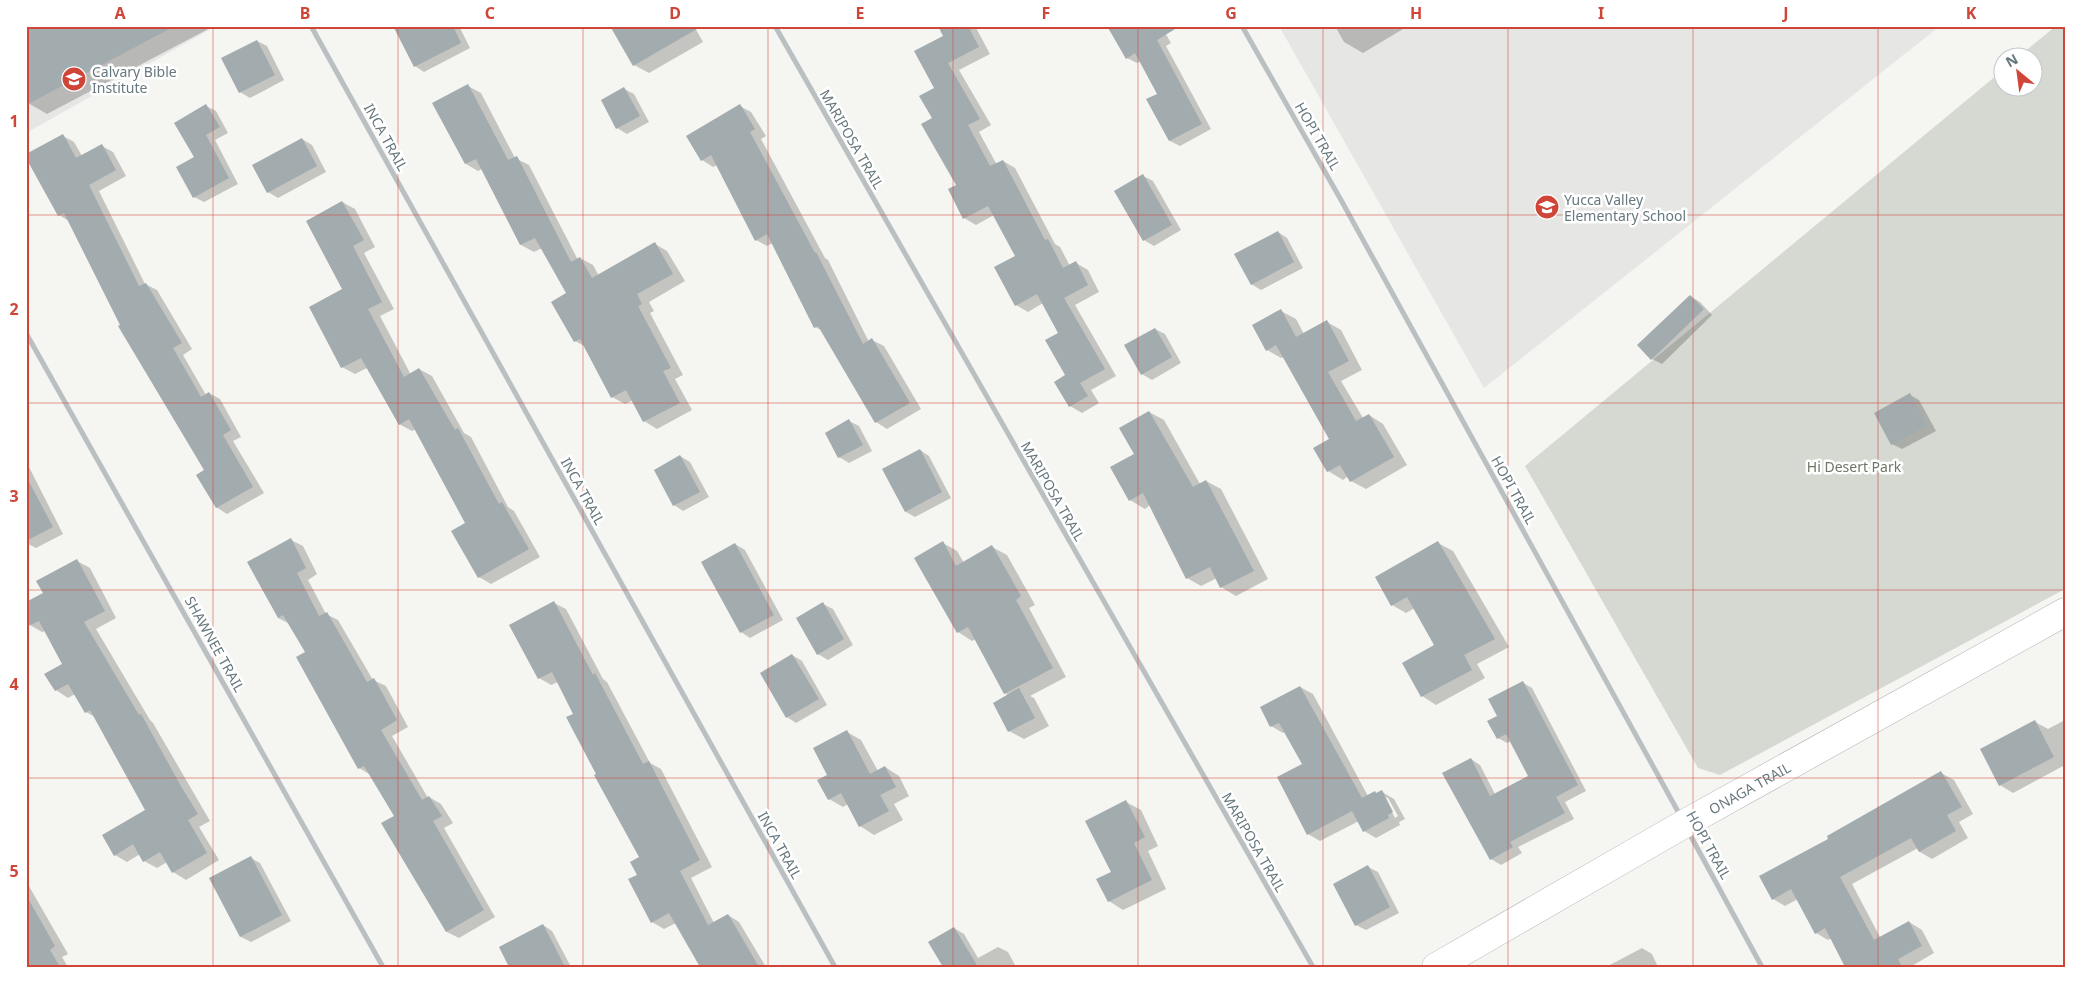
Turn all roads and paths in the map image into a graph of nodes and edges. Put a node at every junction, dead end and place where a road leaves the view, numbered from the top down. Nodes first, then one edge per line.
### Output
1 (311, 26) edge
2 (775, 26) edge
3 (1242, 26) edge
4 (26, 333) edge
5 (2065, 612) edge
6 (1684, 824) junction
7 (384, 967) edge
8 (836, 967) edge
9 (1312, 967) edge
10 (1436, 967) edge
11 (1762, 967) edge

1 - 8 street, INCA TRAIL
2 - 9 street, MARIPOSA TRAIL
3 - 6 street, HOPI TRAIL
4 - 7 street, SHAWNEE TRAIL
5 - 6 street, ONAGA TRAIL
6 - 10 street, ONAGA TRAIL
6 - 11 street, HOPI TRAIL

